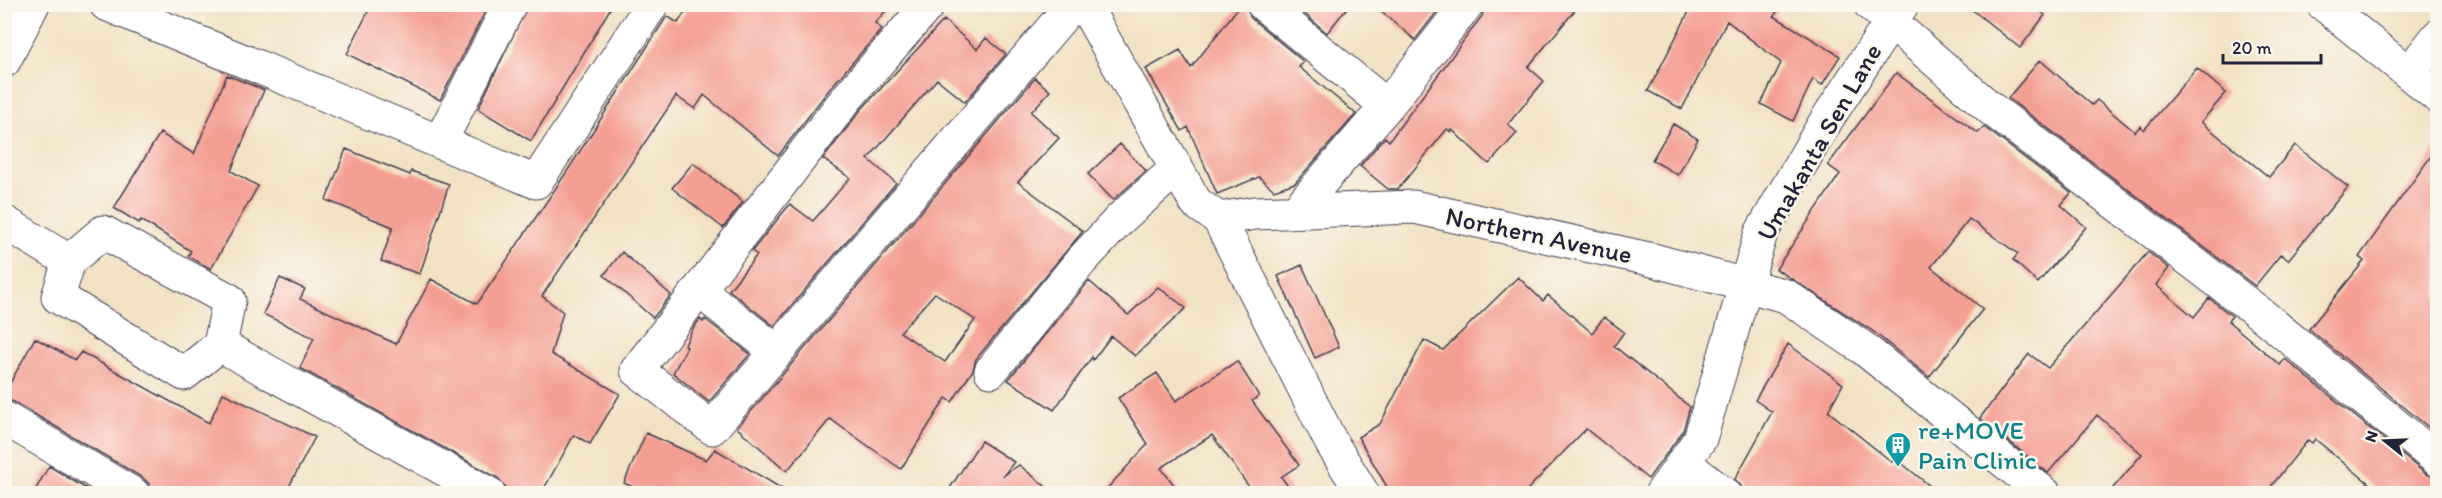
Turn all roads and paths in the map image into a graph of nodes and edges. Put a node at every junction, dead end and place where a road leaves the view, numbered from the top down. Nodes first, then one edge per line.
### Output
1 (33, 4) edge
2 (106, 4) edge
3 (510, 4) edge
4 (652, 4) edge
5 (929, 4) edge
6 (1073, 4) edge
7 (1084, 4) edge
8 (1263, 4) edge
9 (1467, 4) edge
10 (2323, 4) edge
11 (1887, 10) edge
12 (2438, 36) edge
13 (4, 61) edge
14 (2409, 73) junction
15 (2438, 97) edge
16 (1387, 106) junction
17 (440, 142) junction
18 (1175, 170) junction
19 (1296, 211) junction
20 (1219, 219) junction
21 (4, 222) edge
22 (69, 261) junction
23 (1747, 286) junction
24 (699, 290) junction
25 (220, 345) junction
26 (777, 352) junction
27 (991, 371) dead end
28 (4, 418) edge
29 (2438, 460) edge
30 (1683, 462) junction
31 (133, 494) edge
32 (489, 494) edge
33 (1363, 494) edge
34 (1661, 494) edge
35 (1725, 494) edge
36 (2045, 494) edge

1 - 13 street
2 - 17 street
3 - 17 street
4 - 17 street
5 - 24 street
6 - 26 street
7 - 18 street
8 - 16 street
9 - 16 street
10 - 14 street
11 - 23 street, Umakanta Sen Lane
11 - 29 street
12 - 14 street
14 - 15 street
16 - 19 street
18 - 20 street
18 - 27 street
19 - 20 street, Northern Avenue
19 - 23 street, Northern Avenue
20 - 33 street
21 - 22 street
22 - 25 street
22 - 25 street
23 - 30 street, Umakanta Sen Lane
23 - 36 street, Northern Avenue
24 - 26 street
24 - 26 street
25 - 32 street
28 - 31 street
30 - 34 street, Umakanta Sen Lane
30 - 35 street

